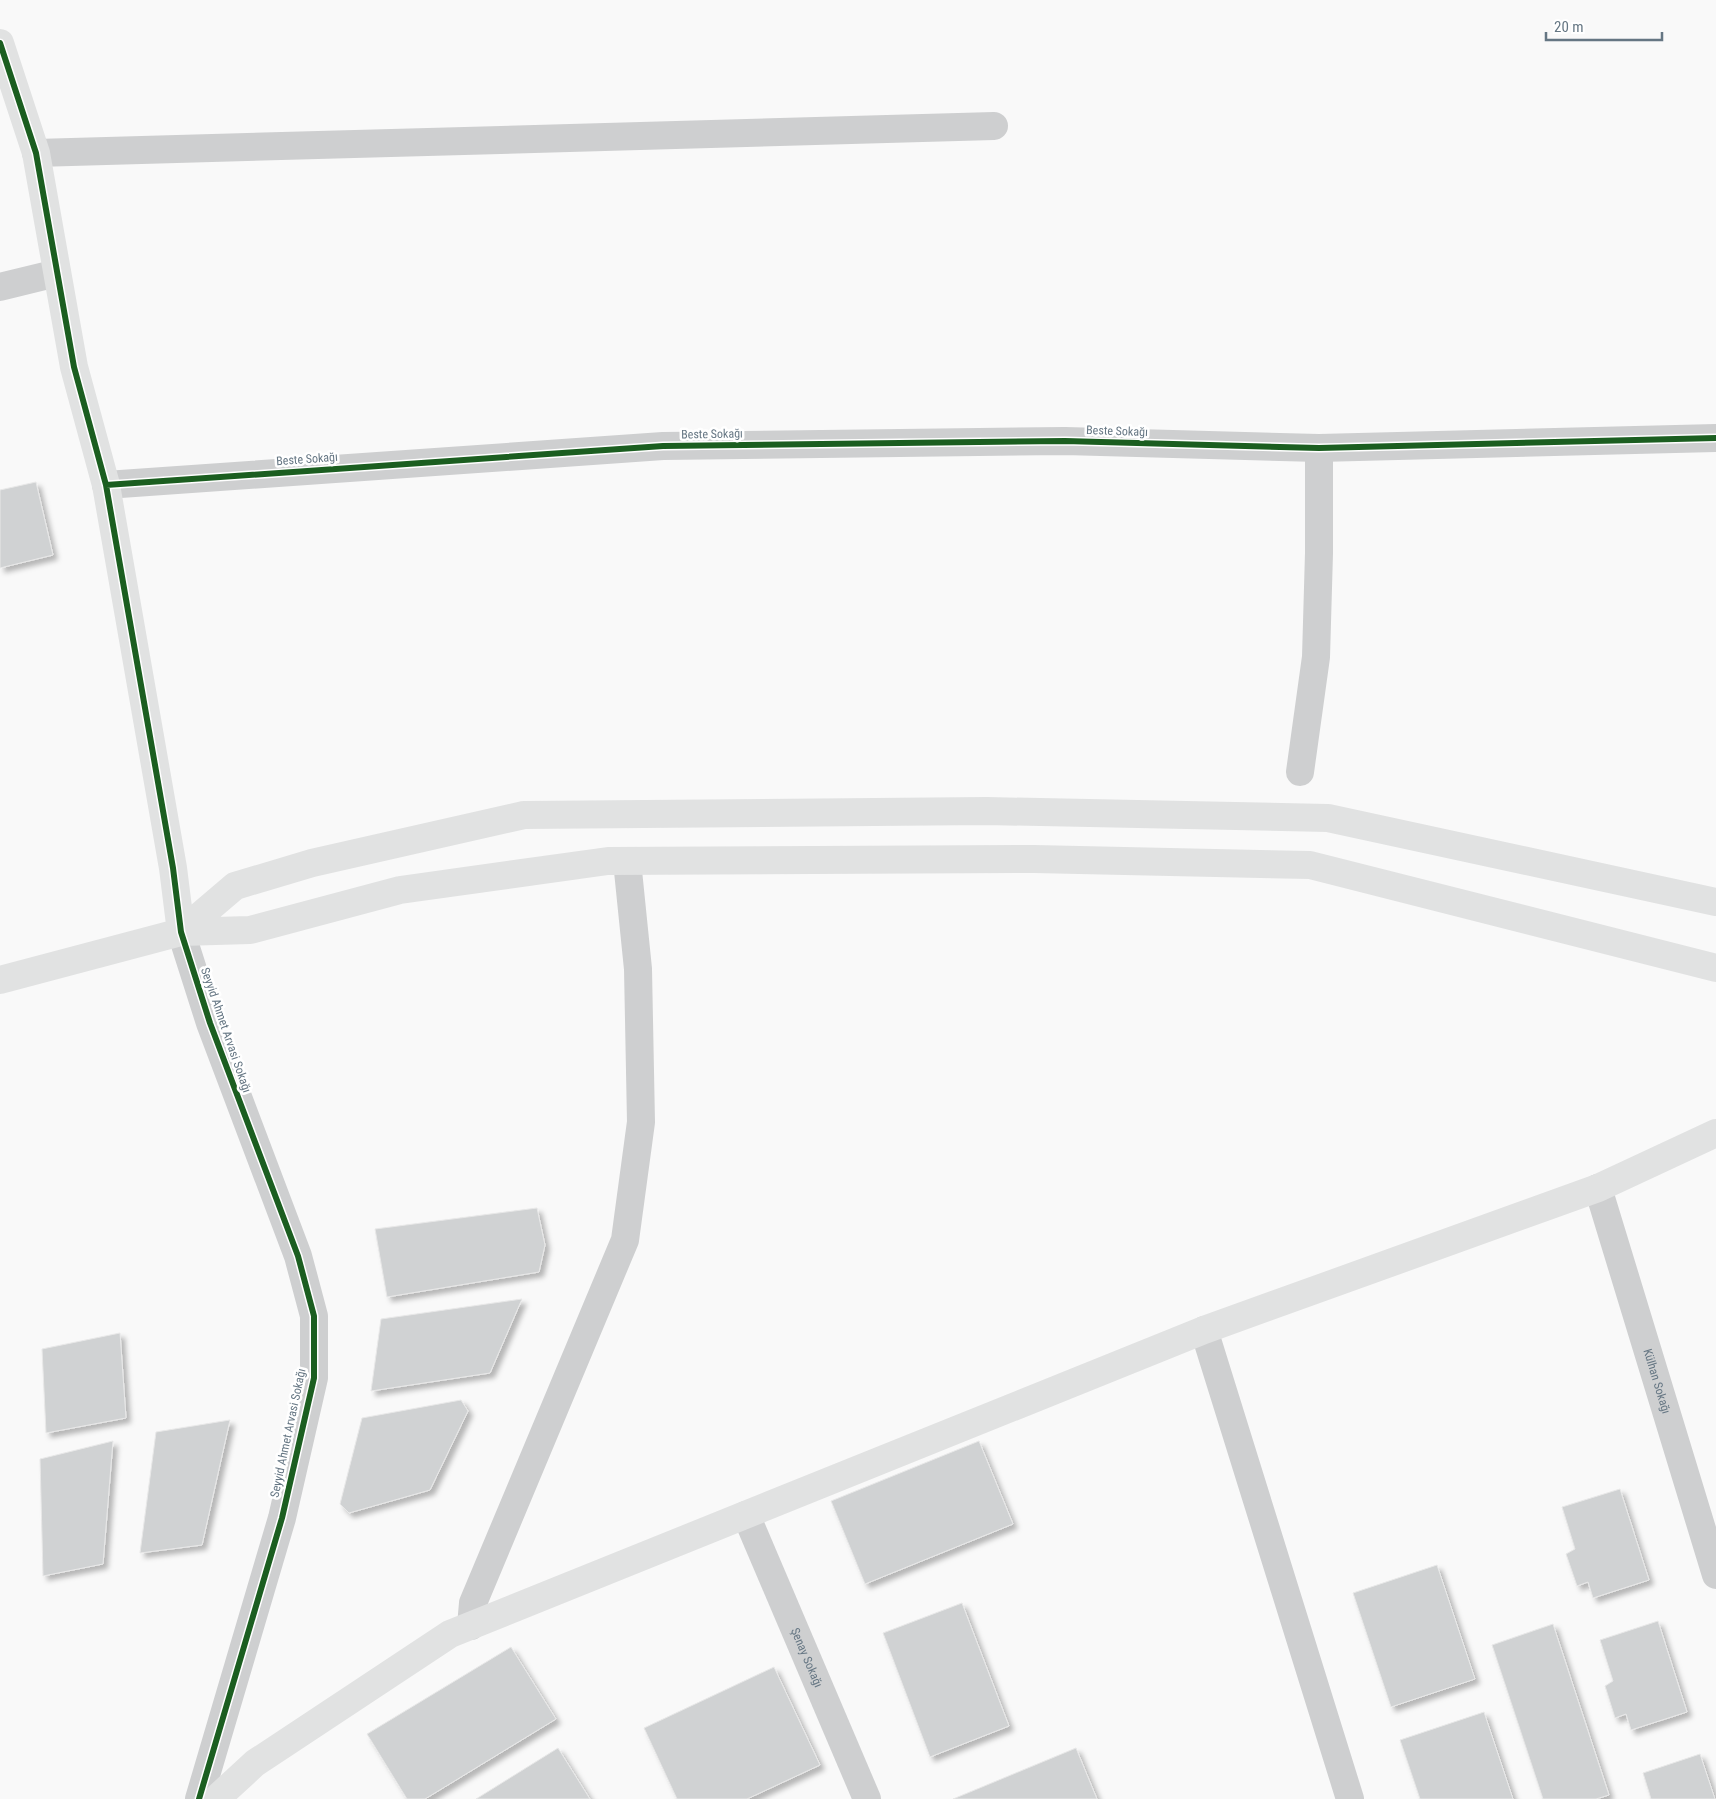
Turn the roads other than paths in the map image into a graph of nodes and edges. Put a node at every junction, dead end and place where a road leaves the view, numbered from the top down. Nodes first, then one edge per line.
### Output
1 (0, 43) edge
2 (994, 126) dead end
3 (36, 153) junction
4 (57, 273) junction
5 (0, 287) edge
6 (1716, 438) edge
7 (1319, 448) junction
8 (106, 485) junction
9 (1300, 772) dead end
10 (627, 861) junction
11 (1716, 902) edge
12 (181, 932) junction
13 (1716, 968) edge
14 (0, 980) edge
15 (1716, 1133) edge
16 (1598, 1188) junction
17 (1204, 1330) junction
18 (746, 1515) junction
19 (1716, 1575) edge
20 (470, 1626) junction
21 (199, 1799) edge
22 (216, 1799) edge
23 (867, 1799) edge
24 (1350, 1799) edge

1 - 3 main road
2 - 3 street
3 - 4 main road
4 - 5 street
4 - 8 main road
6 - 7 street, Beste Sokağı
7 - 8 street, Beste Sokağı
7 - 9 street
8 - 12 main road
10 - 12 main road
10 - 13 main road
10 - 20 street
11 - 12 main road
12 - 14 main road
12 - 21 street, Seyyid Ahmet Arvasi Sokağı
15 - 16 main road
16 - 17 main road
16 - 19 street, Külhan Sokağı
17 - 18 main road
17 - 24 street
18 - 20 main road
18 - 23 street, Şenay Sokağı
20 - 22 main road

